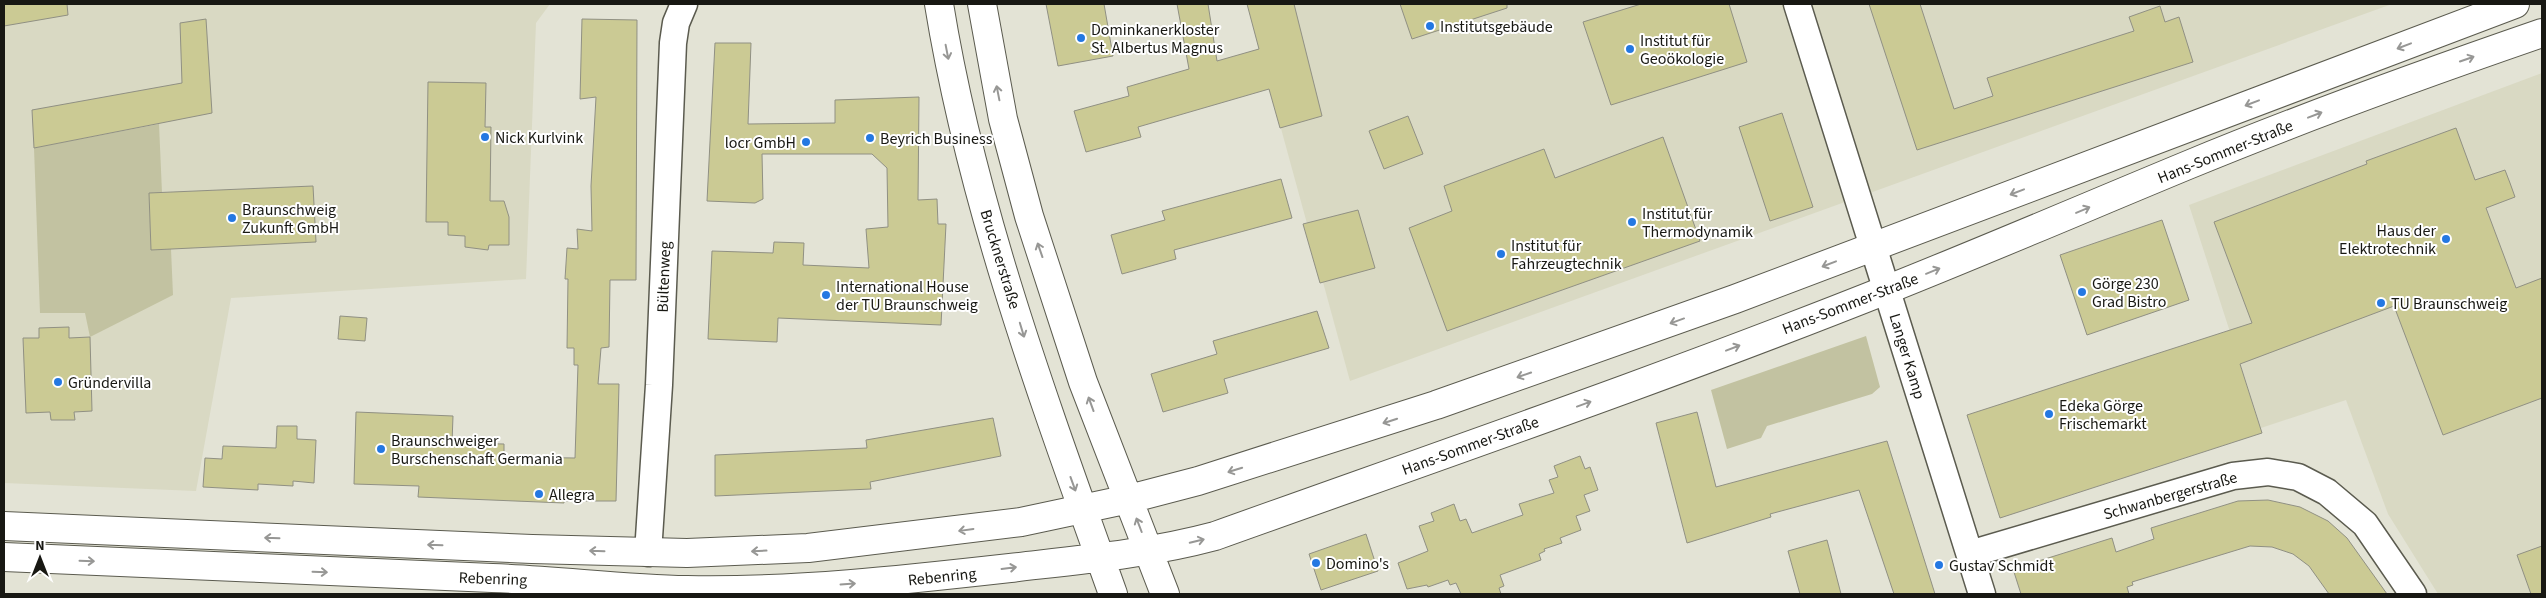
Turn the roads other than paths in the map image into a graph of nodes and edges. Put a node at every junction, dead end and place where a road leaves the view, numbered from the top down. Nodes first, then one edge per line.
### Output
1 (684, 4) edge
2 (938, 4) edge
3 (982, 4) edge
4 (1797, 4) edge
5 (2515, 4) edge
6 (2542, 33) edge
7 (1874, 246) junction
8 (1888, 289) junction
9 (1129, 499) junction
10 (1083, 510) junction
11 (4, 526) edge
12 (1149, 551) junction
13 (648, 553) junction
14 (1970, 554) junction
15 (4, 557) edge
16 (1100, 558) junction
17 (646, 592) edge
18 (1114, 594) edge
19 (1165, 594) edge
20 (1982, 594) edge
21 (2413, 594) edge

1 - 13 street, Bültenweg
2 -> 10 main road, Brucknerstraße
9 -> 3 main road
4 - 7 street, Langer Kamp
5 -> 7 main road, Hans-Sommer-Straße
8 -> 6 main road, Hans-Sommer-Straße
7 - 8 street, Langer Kamp
7 -> 9 main road, Hans-Sommer-Straße
12 -> 8 main road, Hans-Sommer-Straße
8 - 14 street, Langer Kamp
9 - 10 main road, Hans-Sommer-Straße
12 -> 9 main road
10 -> 13 main road, Rebenring
10 - 16 main road, Brucknerstraße
13 -> 11 main road, Rebenring
12 - 16 main road, Hans-Sommer-Straße
12 - 19 main road
14 - 20 street, Langer Kamp
14 - 21 street, Schwanbergerstraße
15 -> 17 main road, Rebenring
17 -> 16 main road, Rebenring
16 - 18 main road, Brucknerstraße

